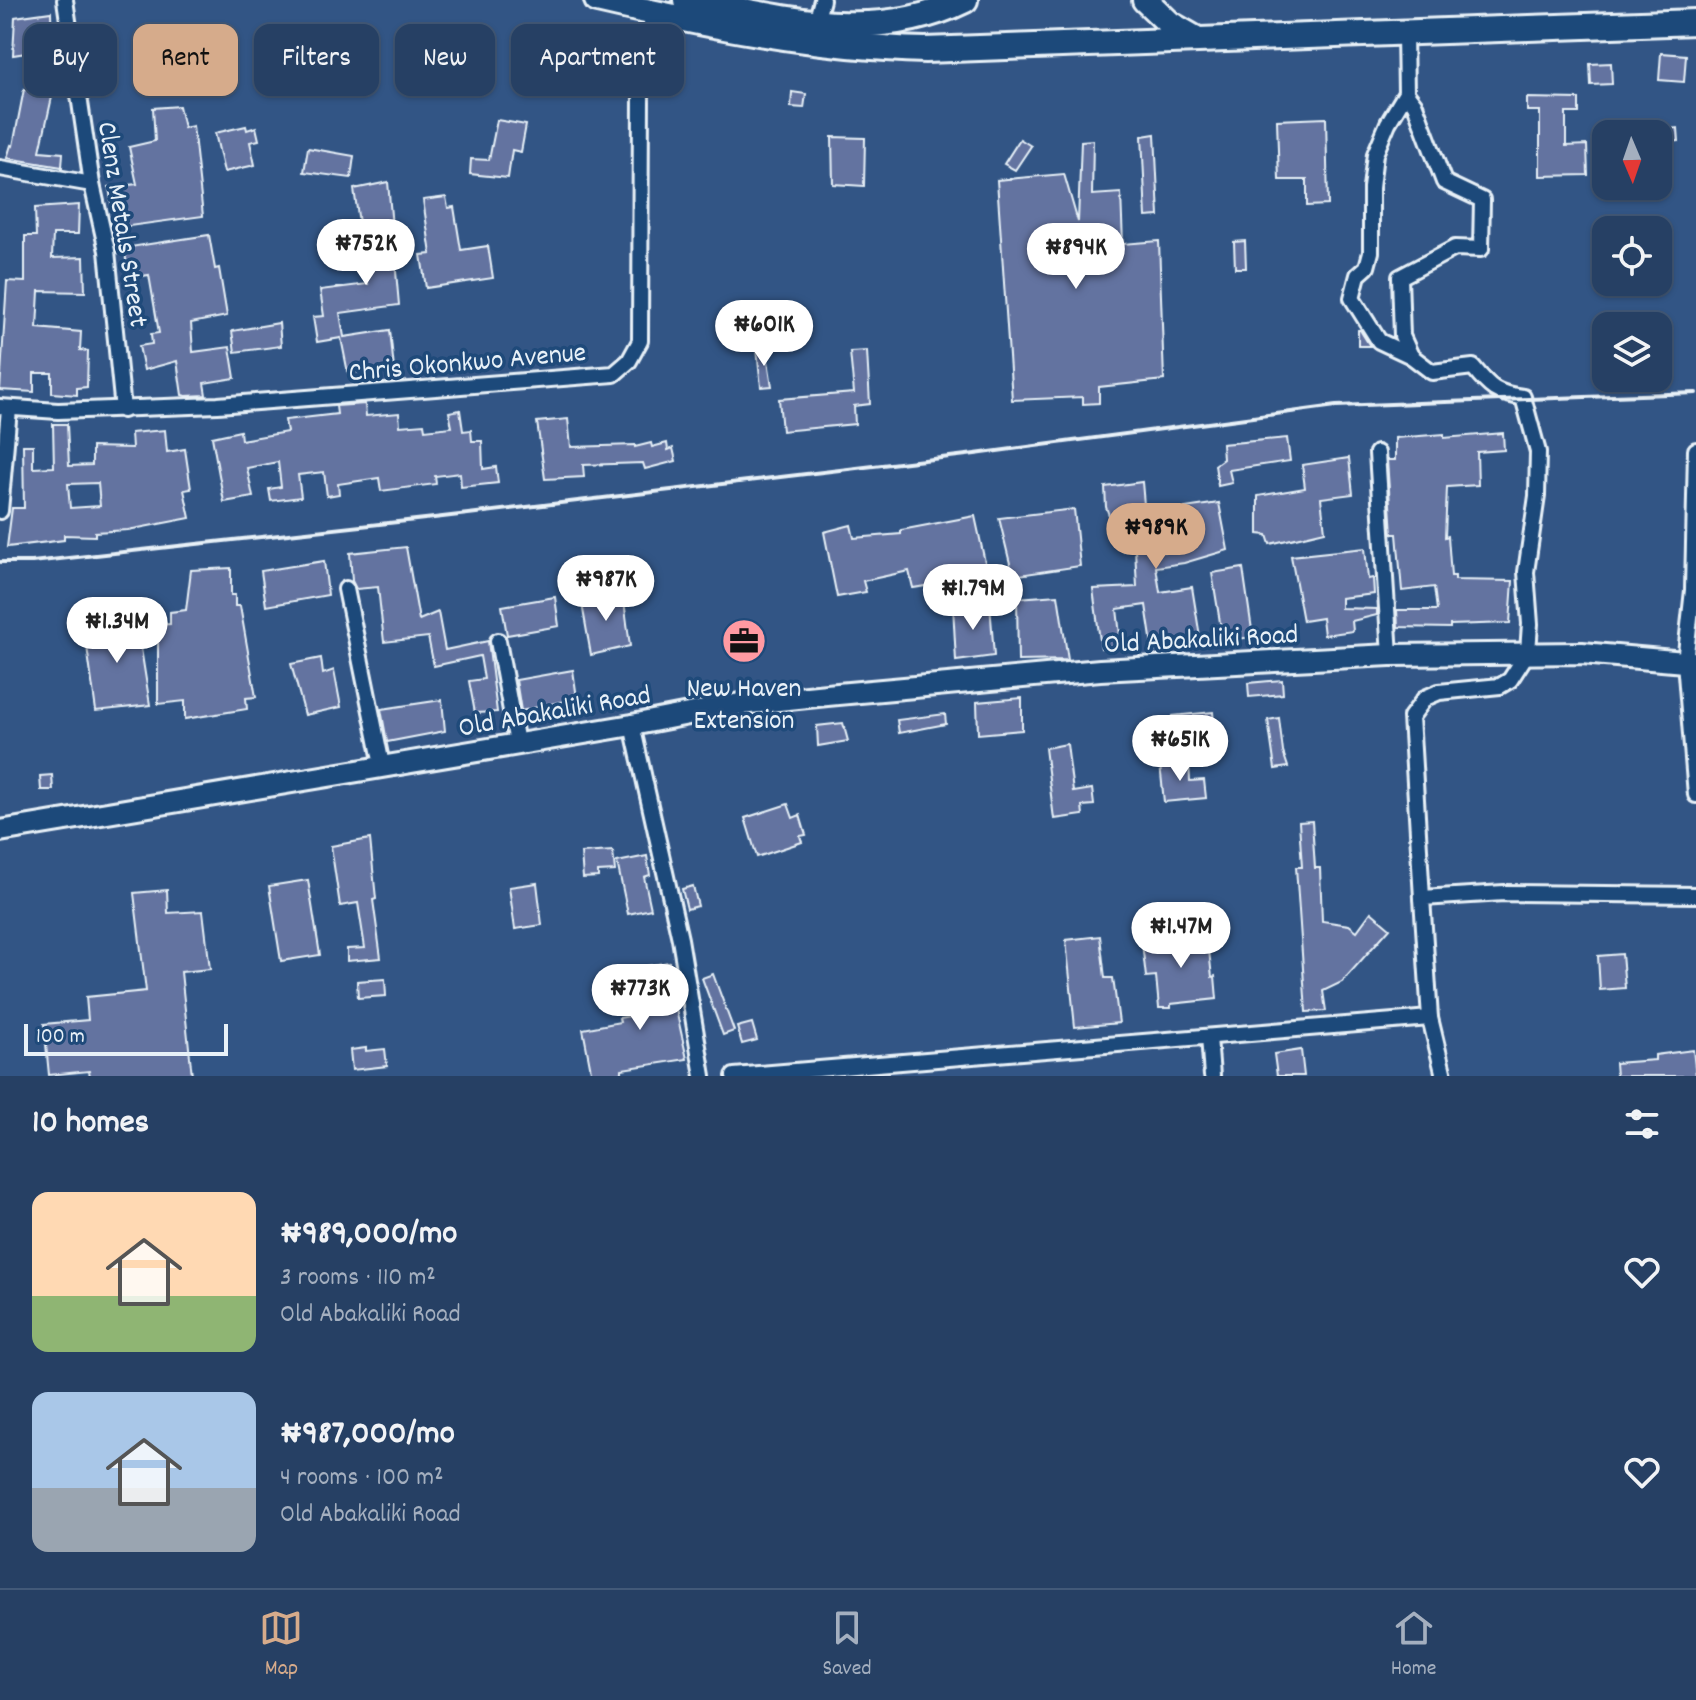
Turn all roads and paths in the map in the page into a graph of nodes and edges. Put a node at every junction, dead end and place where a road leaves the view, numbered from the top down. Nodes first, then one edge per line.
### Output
1 (65, 0) edge
2 (597, 0) edge
3 (686, 0) edge
4 (965, 0) edge
5 (1145, 0) edge
6 (911, 9) edge
7 (819, 11) edge
8 (653, 13) junction
9 (1696, 22) edge
10 (1405, 34) junction
11 (1196, 39) junction
12 (1406, 93) junction
13 (0, 168) edge
14 (92, 184) junction
15 (1411, 356) junction
16 (4, 408) edge
17 (123, 410) junction
18 (1696, 450) edge
19 (1377, 453) dead end
20 (0, 511) edge
21 (346, 589) dead end
22 (498, 641) dead end
23 (1528, 652) junction
24 (1390, 655) junction
25 (1691, 662) edge
26 (632, 725) junction
27 (517, 743) junction
28 (382, 765) junction
29 (1696, 795) edge
30 (0, 831) edge
31 (1696, 895) edge
32 (1422, 898) junction
33 (1430, 1018) junction
34 (1209, 1037) junction
35 (703, 1076) edge
36 (734, 1076) edge
37 (1212, 1076) edge
38 (1444, 1076) edge

1 - 14 street, Clenz Metals Street
2 - 8 highway
3 - 7 highway
4 - 6 highway
5 - 11 highway
6 - 7 highway
8 - 11 highway
8 - 17 street, Chris Okonkwo Avenue
9 - 10 highway
10 - 11 highway
10 - 12 street
12 - 15 street
12 - 15 street
13 - 14 street
14 - 17 street, Clenz Metals Street
15 - 23 street
16 - 17 street, Chris Okonkwo Avenue
16 - 20 street
18 - 25 street
19 - 24 street
21 - 28 street
22 - 27 street
23 - 24 main road, Old Abakaliki Road
23 - 25 main road, Old Abakaliki Road
23 - 32 street
24 - 26 main road, Old Abakaliki Road
25 - 29 street
26 - 27 main road, Old Abakaliki Road
26 - 35 street
27 - 28 main road, Old Abakaliki Road
28 - 30 main road, Old Abakaliki Road
31 - 32 street
32 - 33 street
33 - 34 street
33 - 38 street
34 - 36 street
34 - 37 street

